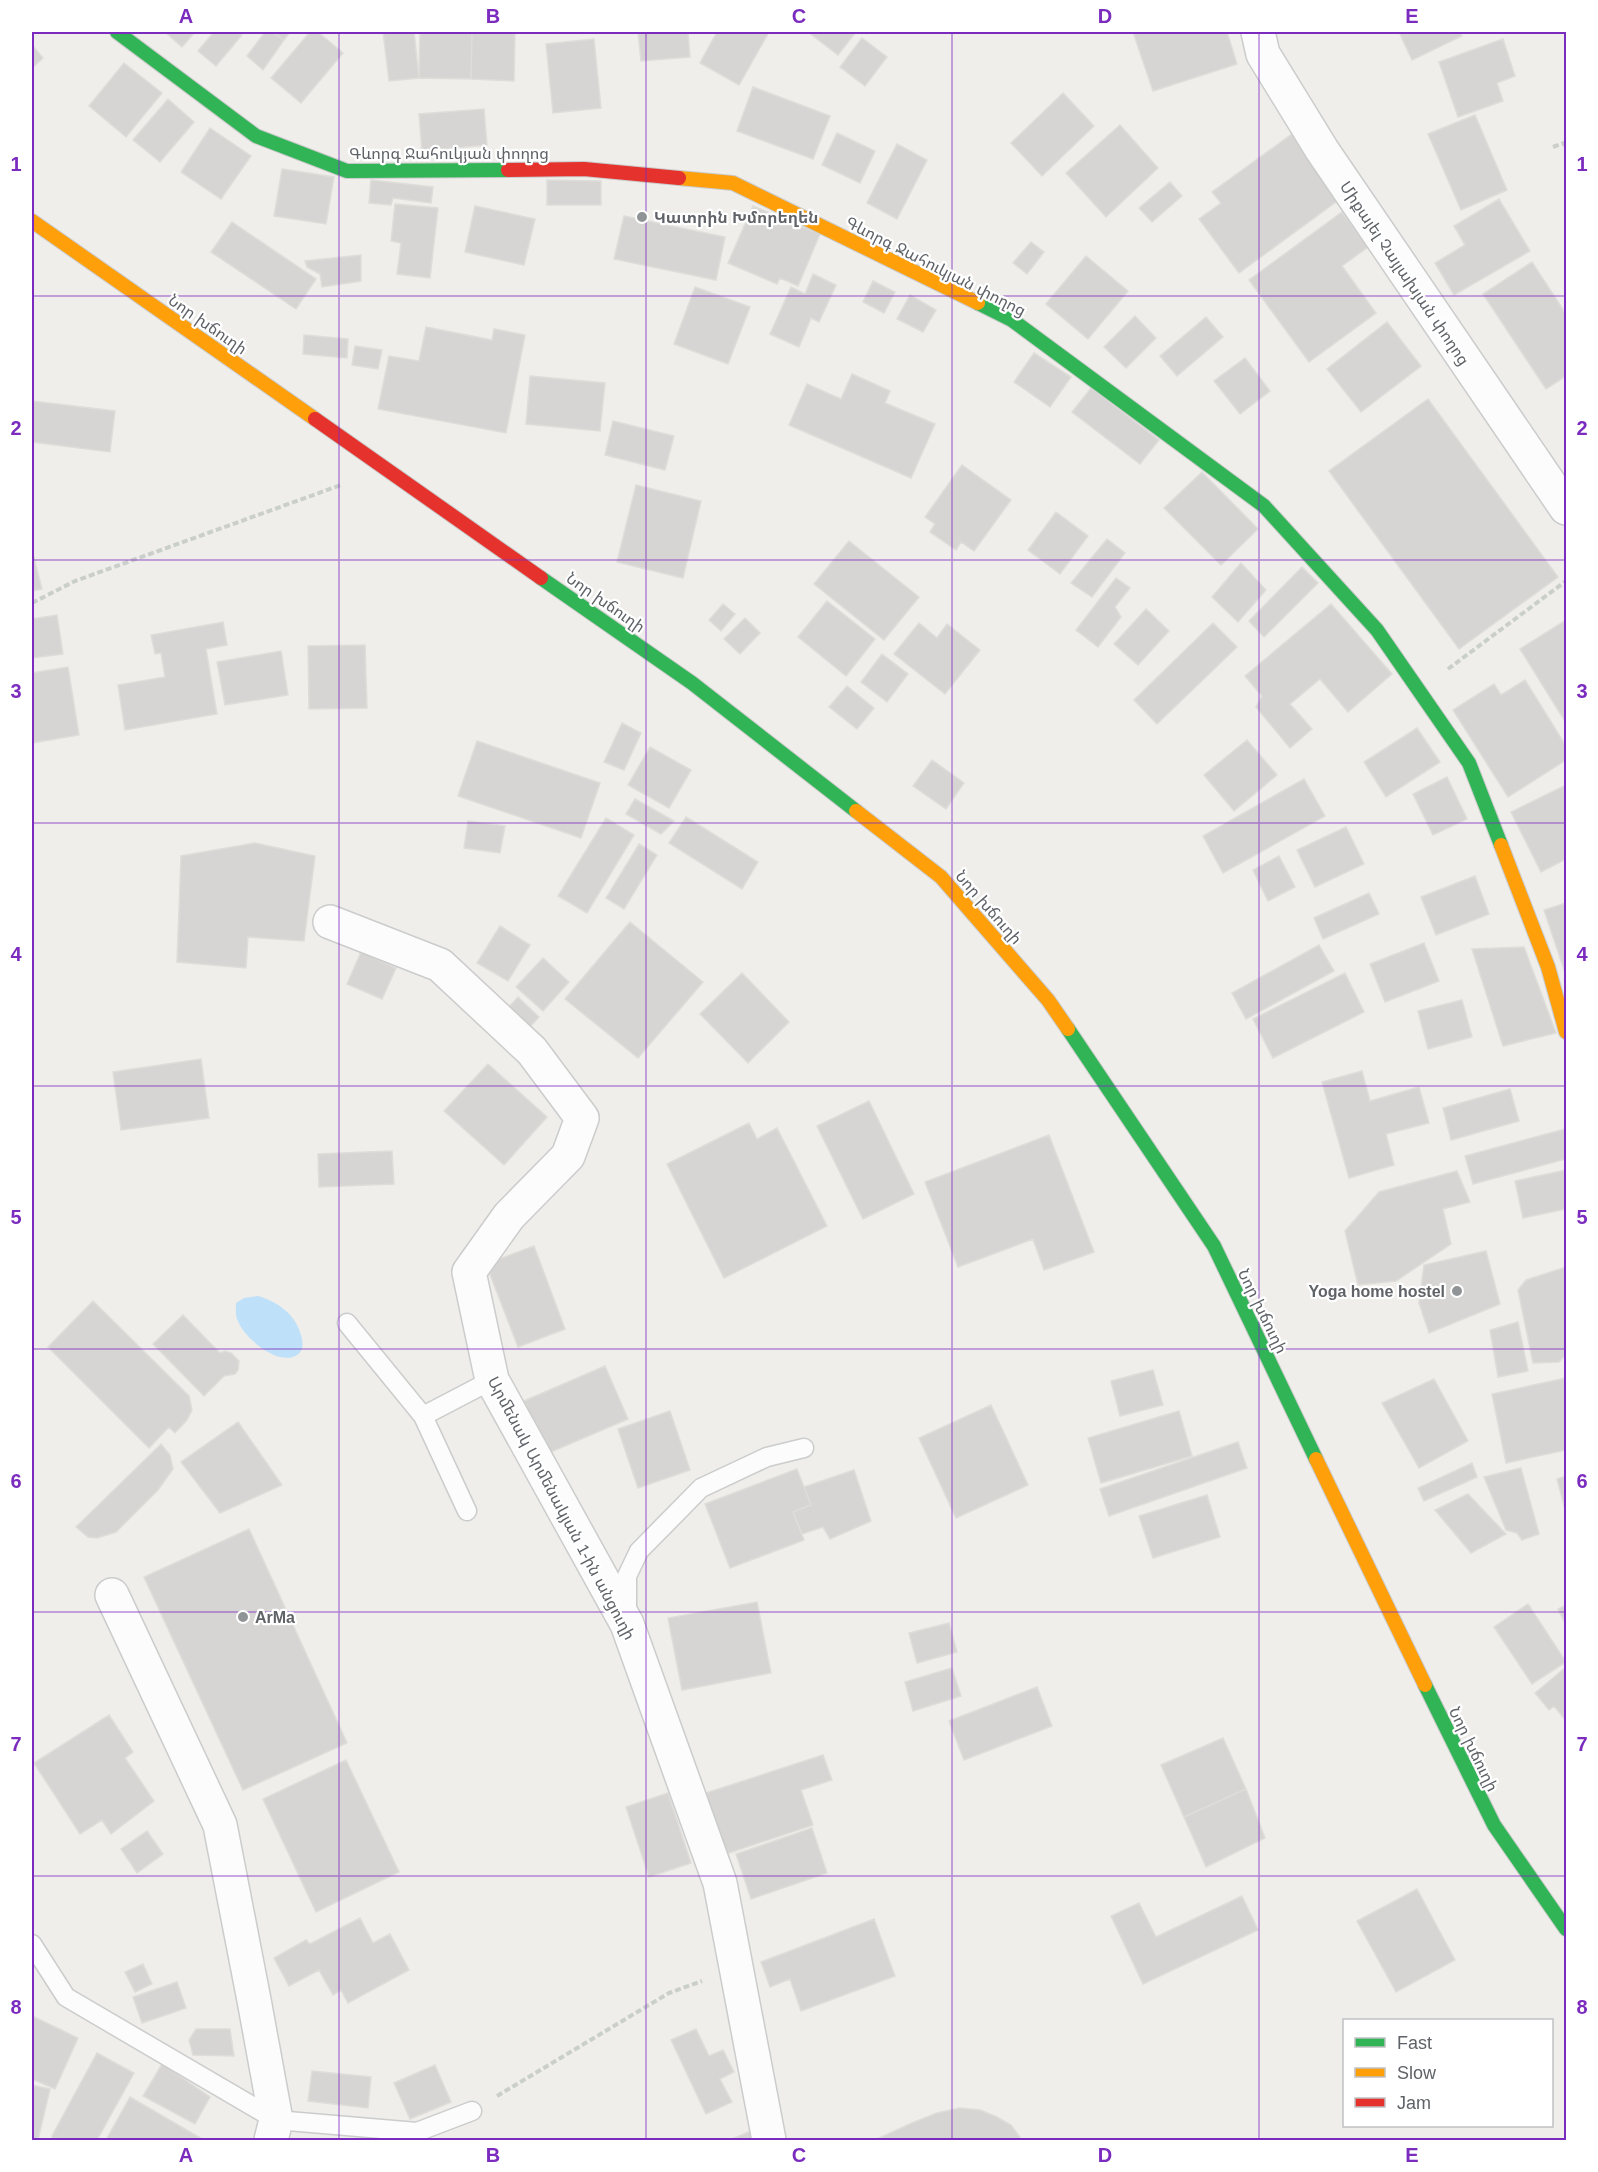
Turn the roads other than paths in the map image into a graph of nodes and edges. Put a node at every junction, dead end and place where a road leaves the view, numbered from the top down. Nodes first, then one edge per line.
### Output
1 (117, 32) edge
2 (1258, 32) edge
3 (32, 220) edge
4 (1566, 508) edge
5 (330, 922) dead end
6 (1566, 1032) edge
7 (347, 1323) dead end
8 (492, 1380) junction
9 (423, 1416) junction
10 (804, 1448) dead end
11 (467, 1511) dead end
12 (112, 1596) dead end
13 (627, 1624) junction
14 (1566, 1929) edge
15 (32, 1944) edge
16 (472, 2111) road end
17 (273, 2130) edge
18 (769, 2140) edge

1 - 6 main road, Գևորգ Ջահուկյան փողոց
2 - 4 street, Միքայել Չայլախյան փողոց
3 - 14 main road, Նոր խճուղի
5 - 8 street, Արմենակ Արմենակյան 1-ին անցուղի
7 - 9 lane
8 - 9 lane
8 - 13 street, Արմենակ Արմենակյան 1-ին անցուղի
9 - 11 lane
10 - 13 lane
12 - 17 street
13 - 18 street, Արմենակ Արմենակյան 1-ին անցուղի
15 - 17 lane
16 - 17 lane

